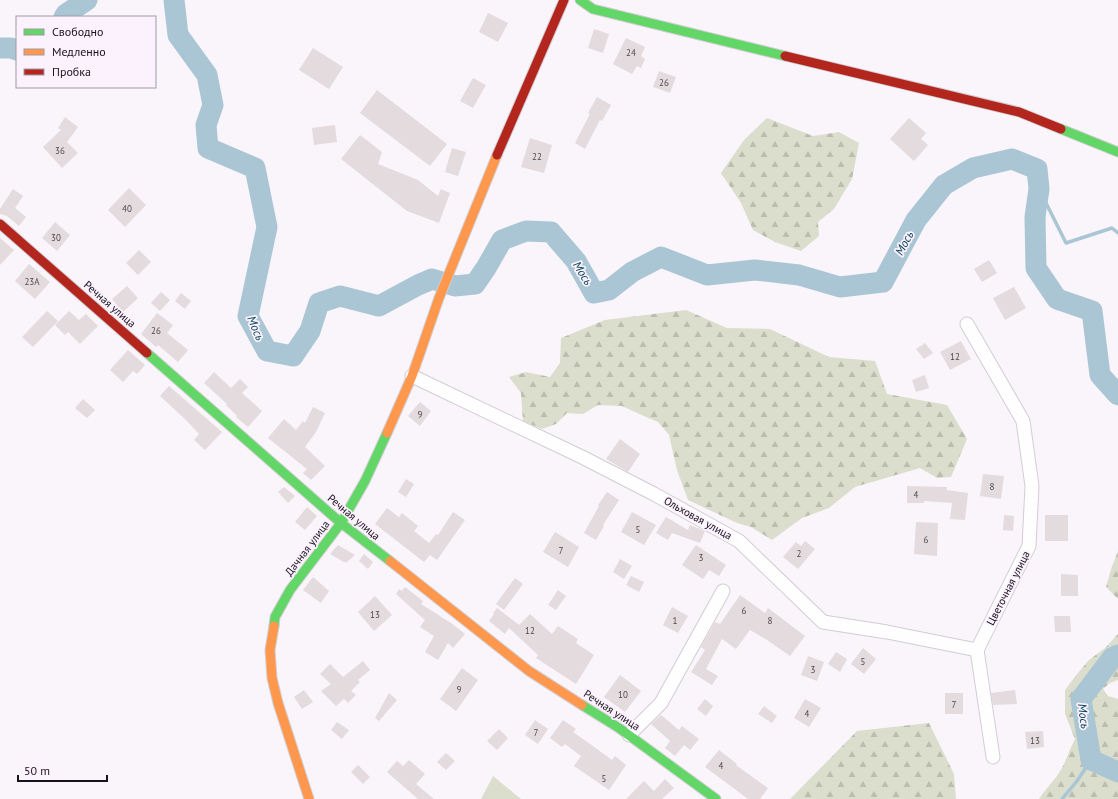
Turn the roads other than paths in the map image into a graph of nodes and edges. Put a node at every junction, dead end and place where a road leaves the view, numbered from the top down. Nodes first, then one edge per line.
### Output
1 (564, 0) edge
2 (580, 0) edge
3 (1118, 152) edge
4 (0, 224) edge
5 (967, 324) dead end
6 (412, 376) junction
7 (341, 523) junction
8 (723, 591) dead end
9 (976, 650) junction
10 (630, 735) junction
11 (992, 757) dead end
12 (309, 799) edge
13 (716, 799) edge

1 - 6 street, Дачная улица
2 - 3 street
4 - 7 street, Речная улица
5 - 9 street, Цветочная улица
6 - 7 street, Дачная улица
6 - 9 street, Ольховая улица
7 - 10 street, Речная улица
7 - 12 street, Дачная улица
8 - 10 street
9 - 11 street
10 - 13 street, Речная улица

